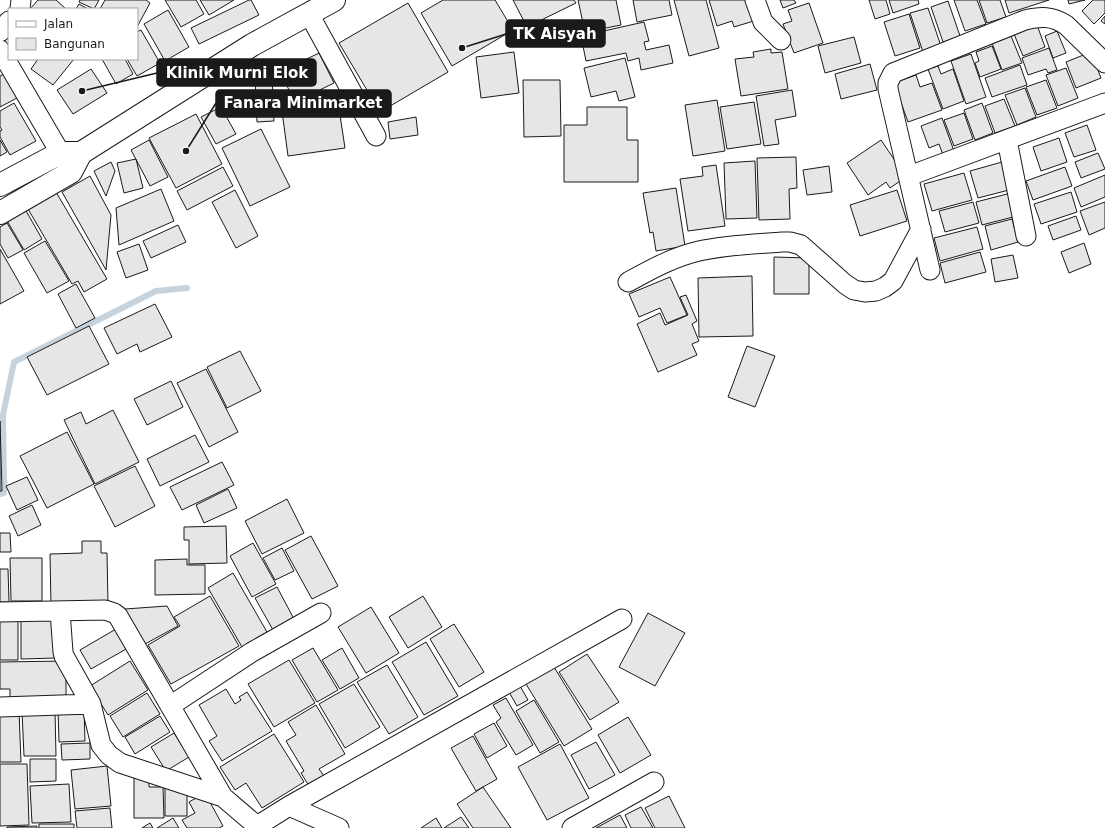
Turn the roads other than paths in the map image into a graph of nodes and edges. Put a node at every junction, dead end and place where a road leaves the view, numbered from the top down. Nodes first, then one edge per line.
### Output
1 (334, 0) edge
2 (755, 0) edge
3 (309, 14) junction
4 (8, 22) edge
5 (0, 32) edge
6 (781, 40) dead end
7 (0, 50) edge
8 (1105, 63) edge
9 (1104, 106) edge
10 (376, 136) dead end
11 (1007, 140) junction
12 (71, 153) junction
13 (909, 176) junction
14 (0, 185) edge
15 (0, 213) edge
16 (921, 229) junction
17 (1026, 236) dead end
18 (930, 270) dead end
19 (628, 282) dead end
20 (60, 611) junction
21 (0, 612) edge
22 (321, 613) dead end
23 (622, 619) dead end
24 (92, 704) junction
25 (170, 706) junction
26 (0, 707) edge
27 (654, 782) dead end
28 (223, 797) junction
29 (289, 806) junction
30 (256, 827) edge
31 (339, 828) edge
32 (572, 828) edge

1 - 3 main road
2 - 6 street
3 - 10 street
3 - 12 main road
4 - 5 street
7 - 12 street
8 - 13 street
9 - 11 street
11 - 13 street
11 - 17 street
12 - 14 main road
12 - 15 main road
13 - 16 street
16 - 18 street
16 - 19 street
20 - 21 street
20 - 24 street
20 - 25 street
22 - 25 street
23 - 29 street
24 - 26 street
24 - 28 street
25 - 28 street
27 - 32 street
28 - 30 street
29 - 30 street
29 - 31 street

